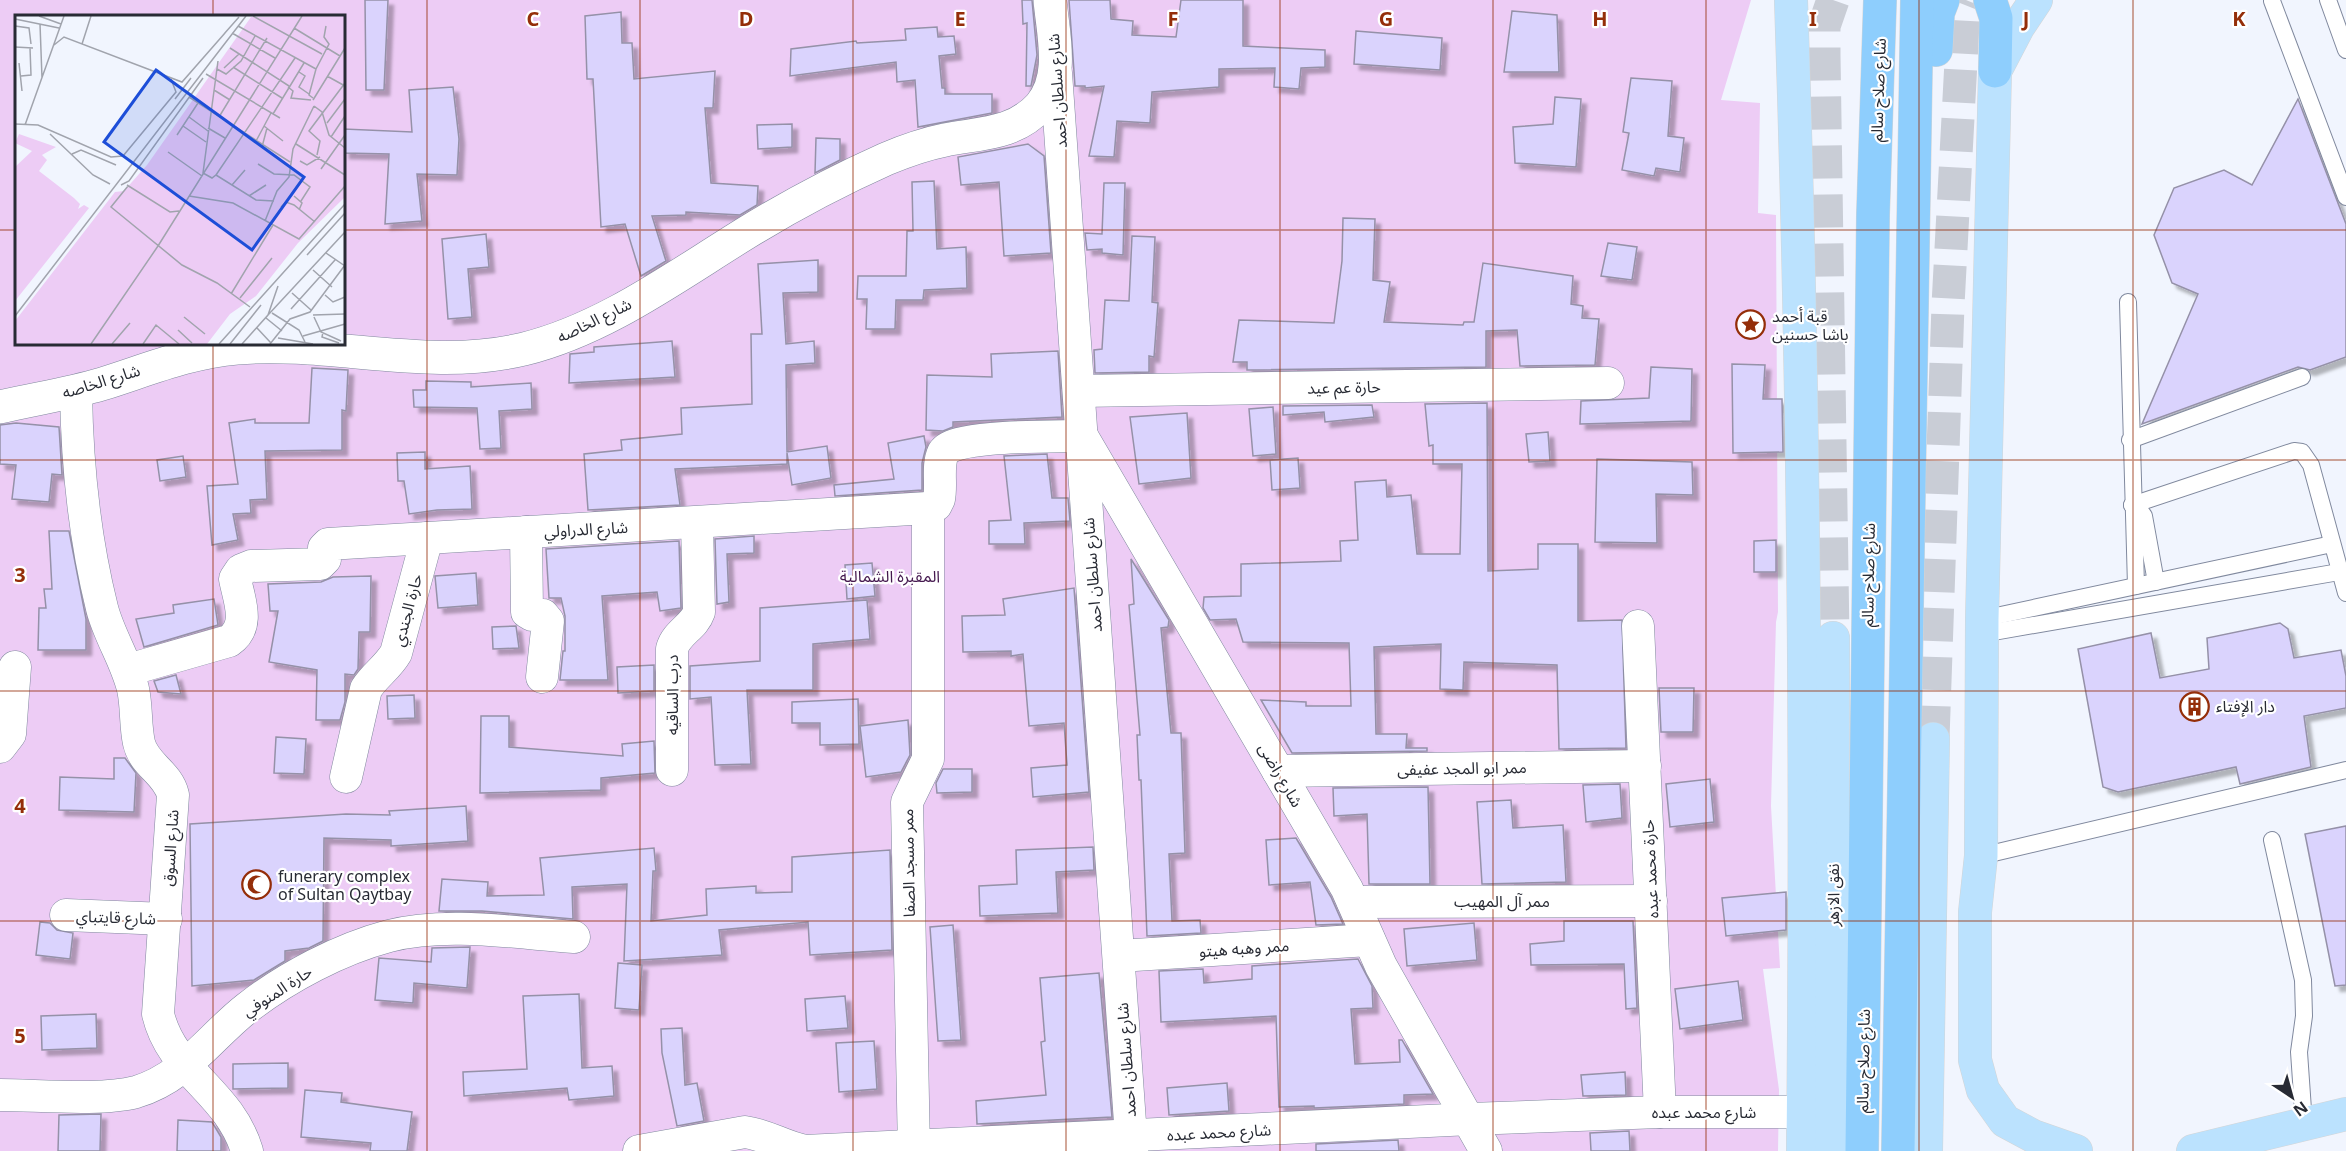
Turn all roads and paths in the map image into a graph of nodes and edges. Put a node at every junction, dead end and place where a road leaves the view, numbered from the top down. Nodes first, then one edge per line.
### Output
1 (1050, 0) edge
2 (1791, 0) edge
3 (1880, 0) edge
4 (1917, 0) edge
5 (1943, 0) edge
6 (1990, 0) edge
7 (2036, 0) edge
8 (2328, 0) edge
9 (2272, 1) edge
10 (2346, 51) edge
11 (1995, 71) junction
12 (1056, 73) junction
13 (2346, 197) edge
14 (1915, 204) junction
15 (2128, 302) dead end
16 (2302, 377) dead end
17 (1608, 383) dead end
18 (76, 391) junction
19 (1079, 391) junction
20 (0, 407) edge
21 (1082, 436) junction
22 (2130, 440) junction
23 (2132, 505) junction
24 (928, 508) junction
25 (697, 523) junction
26 (526, 532) junction
27 (427, 538) junction
28 (2332, 544) junction
29 (2339, 572) junction
30 (2156, 582) junction
31 (2136, 585) junction
32 (2346, 593) edge
33 (2090, 595) junction
34 (2093, 615) junction
35 (1638, 626) dead end
36 (1982, 627) junction
37 (1833, 638) tunnel mouth
38 (15, 667) dead end
39 (128, 670) junction
40 (542, 677) dead end
41 (1933, 739) tunnel mouth
42 (0, 747) edge
43 (1645, 766) junction
44 (672, 770) dead end
45 (2346, 770) edge
46 (1278, 771) junction
47 (346, 777) dead end
48 (2272, 840) dead end
49 (1981, 856) junction
50 (1651, 901) junction
51 (1353, 902) junction
52 (66, 915) dead end
53 (165, 919) junction
54 (574, 936) dead end
55 (1369, 940) junction
56 (1119, 956) junction
57 (185, 1066) junction
58 (0, 1095) edge
59 (1660, 1112) junction
60 (1804, 1112) junction
61 (2346, 1114) edge
62 (1470, 1119) junction
63 (2304, 1124) junction
64 (1336, 1138) edge
65 (1132, 1143) edge
66 (769, 1144) edge
67 (671, 1148) edge
68 (914, 1148) edge
69 (247, 1151) edge
70 (639, 1151) edge
71 (1486, 1151) edge
72 (1803, 1151) edge
73 (1832, 1151) edge
74 (1862, 1151) edge
75 (1898, 1151) edge
76 (1926, 1151) edge
77 (2076, 1151) edge
78 (2193, 1151) edge

1 - 12 street, شارع سلطان احمد
2 - 60 main road
3 - 74 highway, شارع صلاح سالم
4 - 14 highway
5 - 14 highway
6 - 11 highway
7 - 11 main road
8 - 10 lane
9 - 13 lane
11 - 36 main road
12 - 18 street, شارع الخاصه
12 - 19 street, شارع سلطان احمد
14 - 75 highway
15 - 22 lane
16 - 22 lane
17 - 19 street, حارة عم عيد
18 - 20 street, شارع الخاصه
18 - 39 street, شارع السوق
19 - 21 street, شارع سلطان احمد
21 - 24 street
21 - 46 street, شارع راضى
21 - 56 street, شارع سلطان احمد
22 - 23 lane
23 - 28 lane
23 - 30 lane
23 - 31 lane
24 - 25 street, شارع الدراولي
24 - 68 street, ممر مسجد الصفا
25 - 26 street, شارع الدراولي
25 - 44 street, درب الساقيه
26 - 27 street, شارع الدراولي
26 - 40 street
27 - 39 street, شارع الدراولي
27 - 47 street, حارة الجندي
28 - 29 lane
28 - 30 lane
29 - 32 lane
29 - 34 lane
30 - 31 lane
31 - 33 lane
33 - 34 lane
33 - 36 lane
34 - 36 lane
35 - 43 street, حارة محمد عبده
36 - 49 main road
37 - 73 main road, نفق الازهر
38 - 42 street
39 - 53 street, شارع السوق
41 - 76 main road
43 - 46 street, ممر ابو المجد عفيفى
43 - 50 street, حارة محمد عبده
45 - 49 lane
46 - 51 street, شارع راضى
48 - 63 lane
49 - 77 main road
50 - 51 street, ممر آل المهيب
50 - 59 street, حارة محمد عبده
51 - 55 street, شارع راضى
52 - 53 street, شارع قايتباي
53 - 57 street, شارع السوق
54 - 57 street, حارة المنوفي
55 - 56 street, ممر وهبه هيتو
55 - 62 street, شارع راضى
56 - 65 street, شارع سلطان احمد
57 - 58 street, حارة المنوفي
57 - 69 street, شارع السوق
59 - 60 street, شارع محمد عبده
59 - 62 street, شارع محمد عبده
60 - 72 main road
61 - 63 main road
62 - 64 street, شارع محمد عبده
62 - 71 street, شارع راضى
63 - 78 main road
64 - 65 street, شارع محمد عبده
65 - 68 street, شارع محمد عبده
66 - 67 street, شارع محمد عبده
66 - 68 street, شارع محمد عبده
67 - 70 street, شارع محمد عبده

